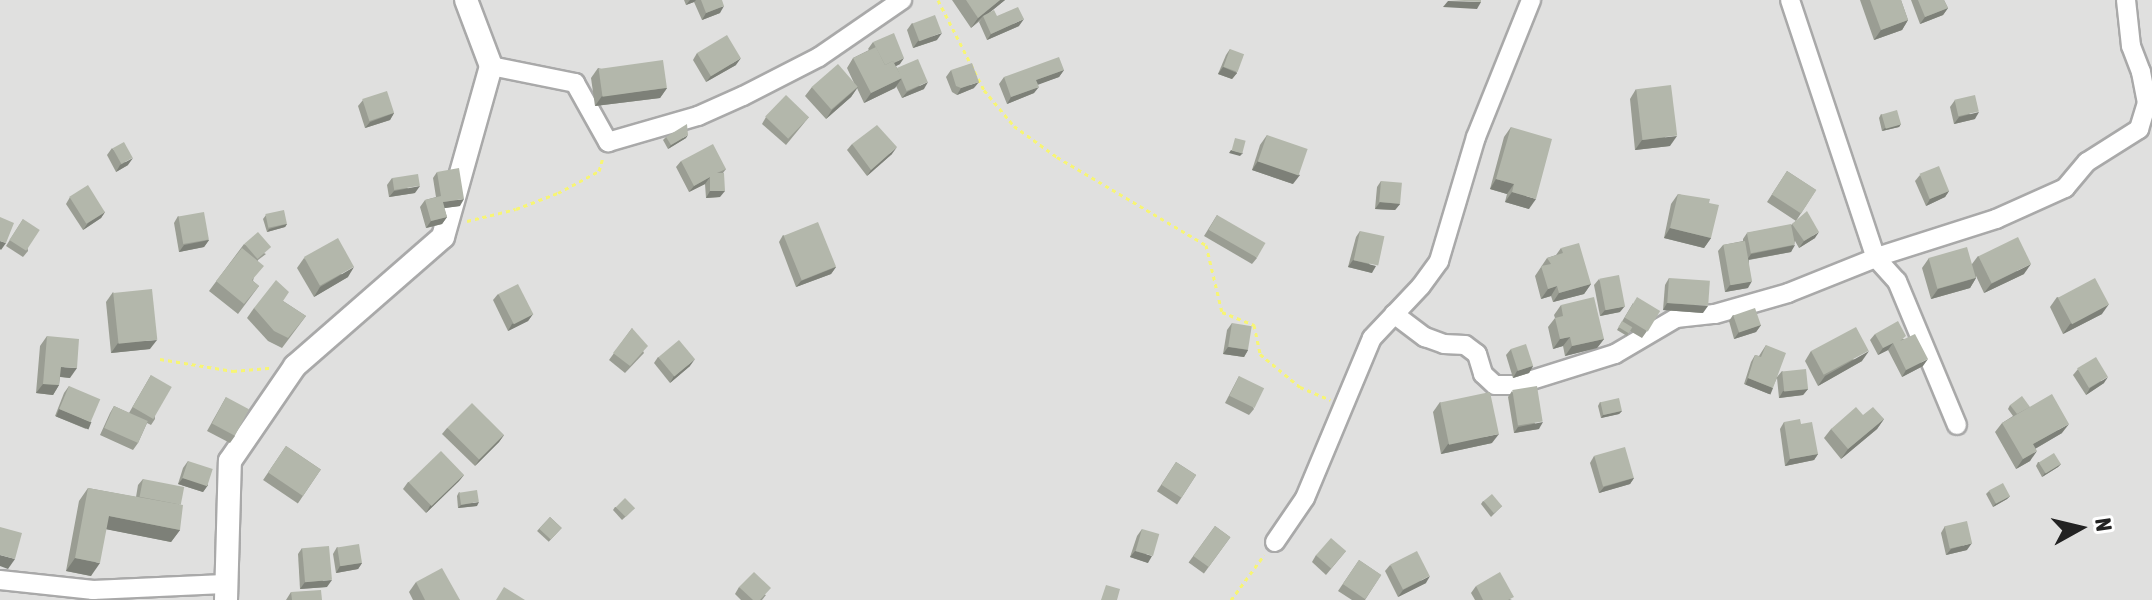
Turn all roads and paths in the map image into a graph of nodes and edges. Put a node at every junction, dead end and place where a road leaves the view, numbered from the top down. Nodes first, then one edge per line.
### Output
1 (466, 0) edge
2 (902, 0) edge
3 (938, 0) edge
4 (1531, 0) edge
5 (1790, 0) edge
6 (2126, 0) edge
7 (491, 66) junction
8 (608, 142) junction
9 (446, 226) junction
10 (1876, 258) junction
11 (1394, 314) junction
12 (160, 359) dead end
13 (295, 366) junction
14 (1343, 406) junction
15 (1957, 425) dead end
16 (1275, 542) joint
17 (0, 580) edge
18 (225, 592) edge
19 (1231, 600) edge

1 - 7 street
2 - 8 street
3 - 14 path
4 - 11 street
5 - 10 street
6 - 10 street
7 - 8 street
7 - 9 street
8 - 9 path
9 - 13 street
10 - 11 street
10 - 15 street
11 - 14 street
12 - 13 path
13 - 18 street
14 - 16 street
16 - 19 path
17 - 18 street

